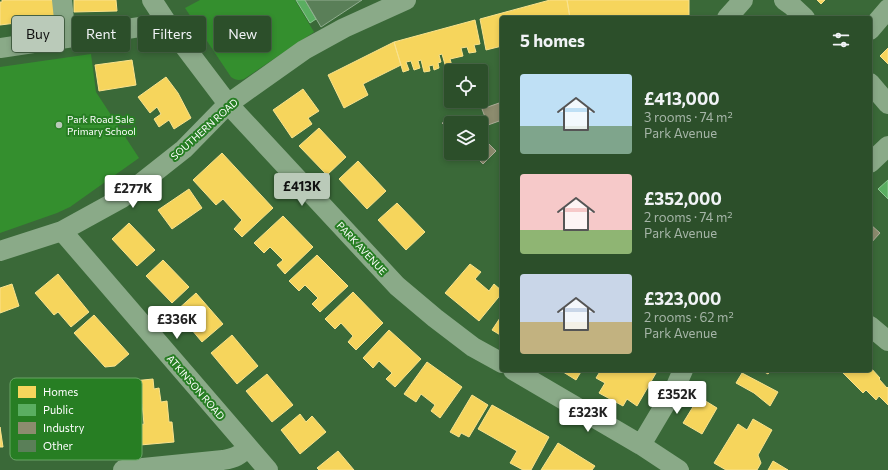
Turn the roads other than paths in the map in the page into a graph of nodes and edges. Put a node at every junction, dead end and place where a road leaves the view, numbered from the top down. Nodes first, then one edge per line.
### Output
1 (62, 0) edge
2 (152, 0) edge
3 (406, 0) edge
4 (743, 0) edge
5 (784, 0) edge
6 (888, 9) edge
7 (162, 16) edge
8 (728, 16) edge
9 (803, 16) edge
10 (138, 27) edge
11 (872, 28) edge
12 (66, 38) junction
13 (0, 48) edge
14 (189, 52) edge
15 (872, 85) edge
16 (228, 104) junction
17 (888, 104) edge
18 (888, 146) edge
19 (872, 162) edge
20 (62, 231) junction
21 (0, 251) edge
22 (872, 328) edge
23 (888, 341) edge
24 (500, 363) edge
25 (516, 372) edge
26 (682, 372) edge
27 (641, 445) junction
28 (248, 447) junction
29 (123, 470) edge
30 (268, 470) edge
31 (679, 470) edge

1 - 12 street
2 - 7 street, PARK AVENUE
3 - 16 street, SOUTHERN ROAD
4 - 8 street
5 - 9 street
6 - 11 street
10 - 12 street
12 - 13 street
14 - 16 street, PARK AVENUE
15 - 17 street
16 - 20 street, SOUTHERN ROAD
16 - 24 street, PARK AVENUE
18 - 19 street
20 - 21 street, SOUTHERN ROAD
20 - 28 street, ATKINSON ROAD
22 - 23 street
25 - 27 street
26 - 27 street
27 - 31 street
28 - 29 street
28 - 30 street, ATKINSON ROAD

